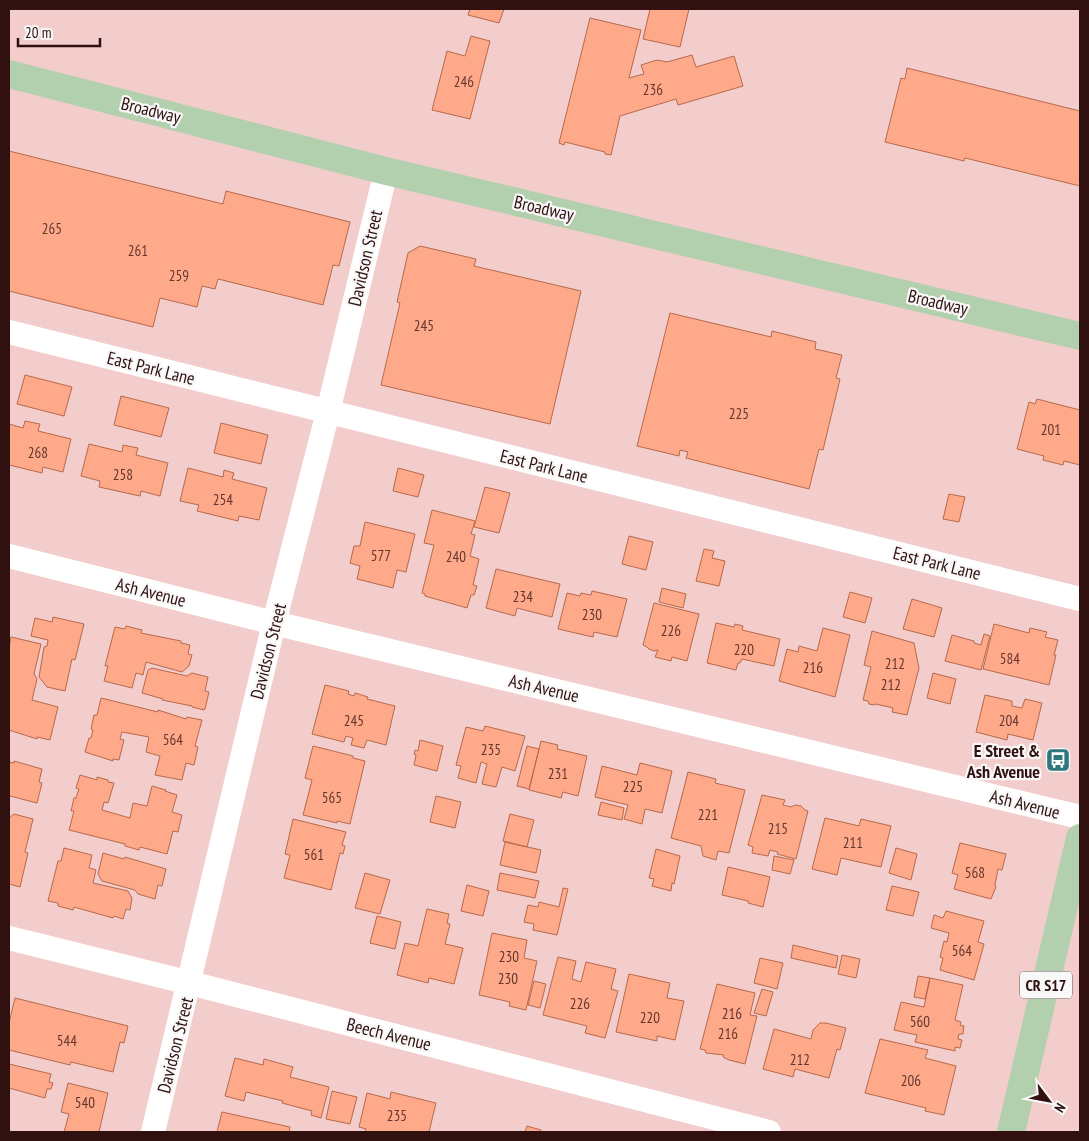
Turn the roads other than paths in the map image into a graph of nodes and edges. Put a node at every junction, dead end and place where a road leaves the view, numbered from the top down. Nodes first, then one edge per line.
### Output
1 (9, 74) edge
2 (386, 171) junction
3 (9, 332) edge
4 (1080, 336) edge
5 (328, 412) junction
6 (9, 556) edge
7 (1080, 599) edge
8 (274, 623) junction
9 (1080, 817) edge
10 (1080, 838) edge
11 (9, 938) edge
12 (190, 983) junction
13 (153, 1132) edge
14 (768, 1132) edge
15 (1011, 1132) edge

1 - 2 main road, Broadway
2 - 4 main road, Broadway
2 - 5 street, Davidson Street
3 - 5 street, East Park Lane
5 - 7 street, East Park Lane
5 - 8 street, Davidson Street
6 - 8 street, Ash Avenue
8 - 9 street, Ash Avenue
8 - 12 street, Davidson Street
10 - 15 main road, CR S17
11 - 12 street, Beech Avenue
12 - 13 street, Davidson Street
12 - 14 street, Beech Avenue

